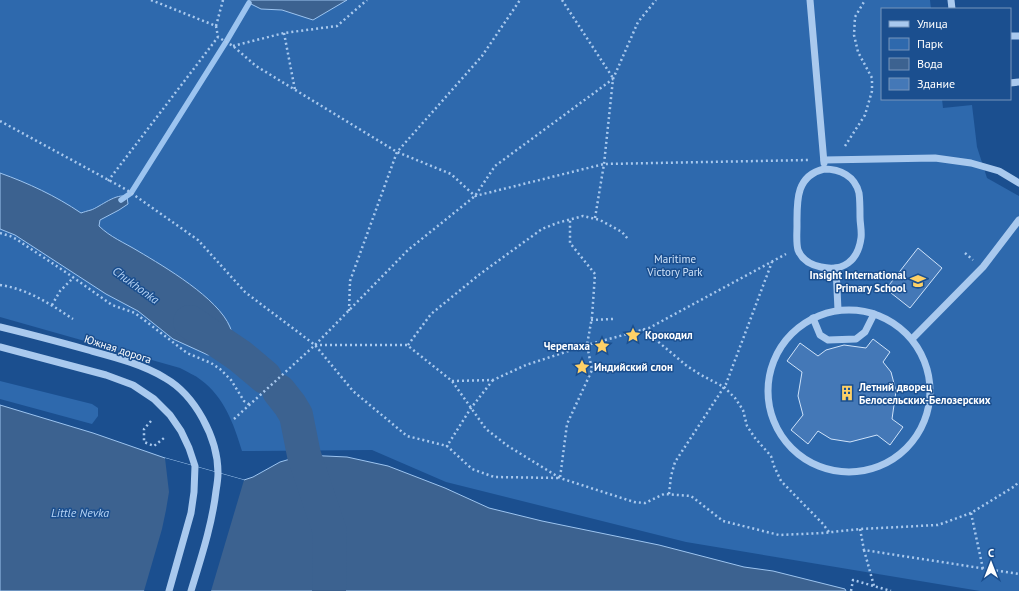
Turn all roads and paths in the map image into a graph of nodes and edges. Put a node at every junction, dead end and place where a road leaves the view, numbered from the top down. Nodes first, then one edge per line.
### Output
1 (151, 0) edge
2 (223, 0) edge
3 (367, 0) edge
4 (520, 0) edge
5 (562, 0) edge
6 (656, 0) edge
7 (810, 0) edge
8 (865, 0) edge
9 (216, 26) junction
10 (284, 33) junction
11 (218, 37) junction
12 (233, 46) junction
13 (613, 79) junction
14 (295, 90) junction
15 (0, 121) edge
16 (397, 152) junction
17 (832, 159) junction
18 (824, 160) junction
19 (604, 164) junction
20 (824, 169) junction
21 (108, 181) junction
22 (1019, 183) edge
23 (475, 196) junction
24 (594, 218) junction
25 (570, 219) junction
26 (1019, 220) edge
27 (0, 233) edge
28 (628, 239) dead end
29 (797, 247) junction
30 (772, 261) junction
31 (836, 268) junction
32 (73, 278) junction
33 (0, 285) edge
34 (52, 305) junction
35 (838, 310) junction
36 (349, 311) junction
37 (874, 314) junction
38 (813, 318) junction
39 (73, 319) dead end
40 (613, 319) dead end
41 (591, 320) junction
42 (0, 327) edge
43 (643, 329) junction
44 (912, 339) junction
45 (315, 345) junction
46 (408, 345) junction
47 (587, 345) junction
48 (0, 347) edge
49 (493, 380) junction
50 (452, 381) junction
51 (724, 387) junction
52 (250, 405) junction
53 (471, 408) junction
54 (234, 419) dead end
55 (151, 421) dead end
56 (164, 438) dead end
57 (448, 446) junction
58 (560, 478) junction
59 (1019, 481) edge
60 (669, 494) junction
61 (971, 513) junction
62 (860, 529) junction
63 (829, 533) junction
64 (864, 550) junction
65 (983, 569) junction
66 (1019, 574) edge
67 (874, 586) junction
68 (170, 591) edge
69 (191, 591) edge
70 (851, 591) edge
71 (891, 591) edge

1 - 9 path
2 - 9 path
3 - 10 path
4 - 16 path
5 - 13 path
6 - 13 path
7 - 18 street
8 - 17 path
9 - 11 path
10 - 12 path
10 - 14 path
11 - 12 path
11 - 21 path
12 - 14 path
13 - 19 path
13 - 23 path
14 - 16 path
15 - 21 path
16 - 23 path
16 - 36 path
17 - 18 street
17 - 22 street
18 - 19 path
18 - 20 street
19 - 23 path
19 - 24 path
20 - 29 street
20 - 31 street
21 - 45 path
23 - 36 path
24 - 25 path
24 - 28 path
25 - 41 path
25 - 46 path
26 - 44 street
27 - 32 path
29 - 30 path
29 - 31 street
30 - 43 path
30 - 51 path
31 - 35 street
32 - 34 path
32 - 52 path
33 - 34 path
34 - 39 path
35 - 37 street
35 - 38 street
36 - 45 path
37 - 38 street
37 - 44 street
38 - 44 street
40 - 41 path
41 - 47 path
42 - 69 street, Южная дорога
43 - 47 path
43 - 51 path
45 - 46 path
45 - 52 path
45 - 57 path
46 - 50 path
47 - 49 path
47 - 58 path
48 - 68 street
49 - 50 path
49 - 53 path
50 - 53 path
51 - 60 path
51 - 63 path
52 - 54 path
53 - 57 path
53 - 58 path
55 - 56 path
57 - 58 path
58 - 60 path
59 - 61 path
60 - 63 path
61 - 62 path
61 - 65 path
62 - 63 path
62 - 64 path
64 - 65 path
64 - 67 path
65 - 66 path
67 - 70 path
67 - 71 path

